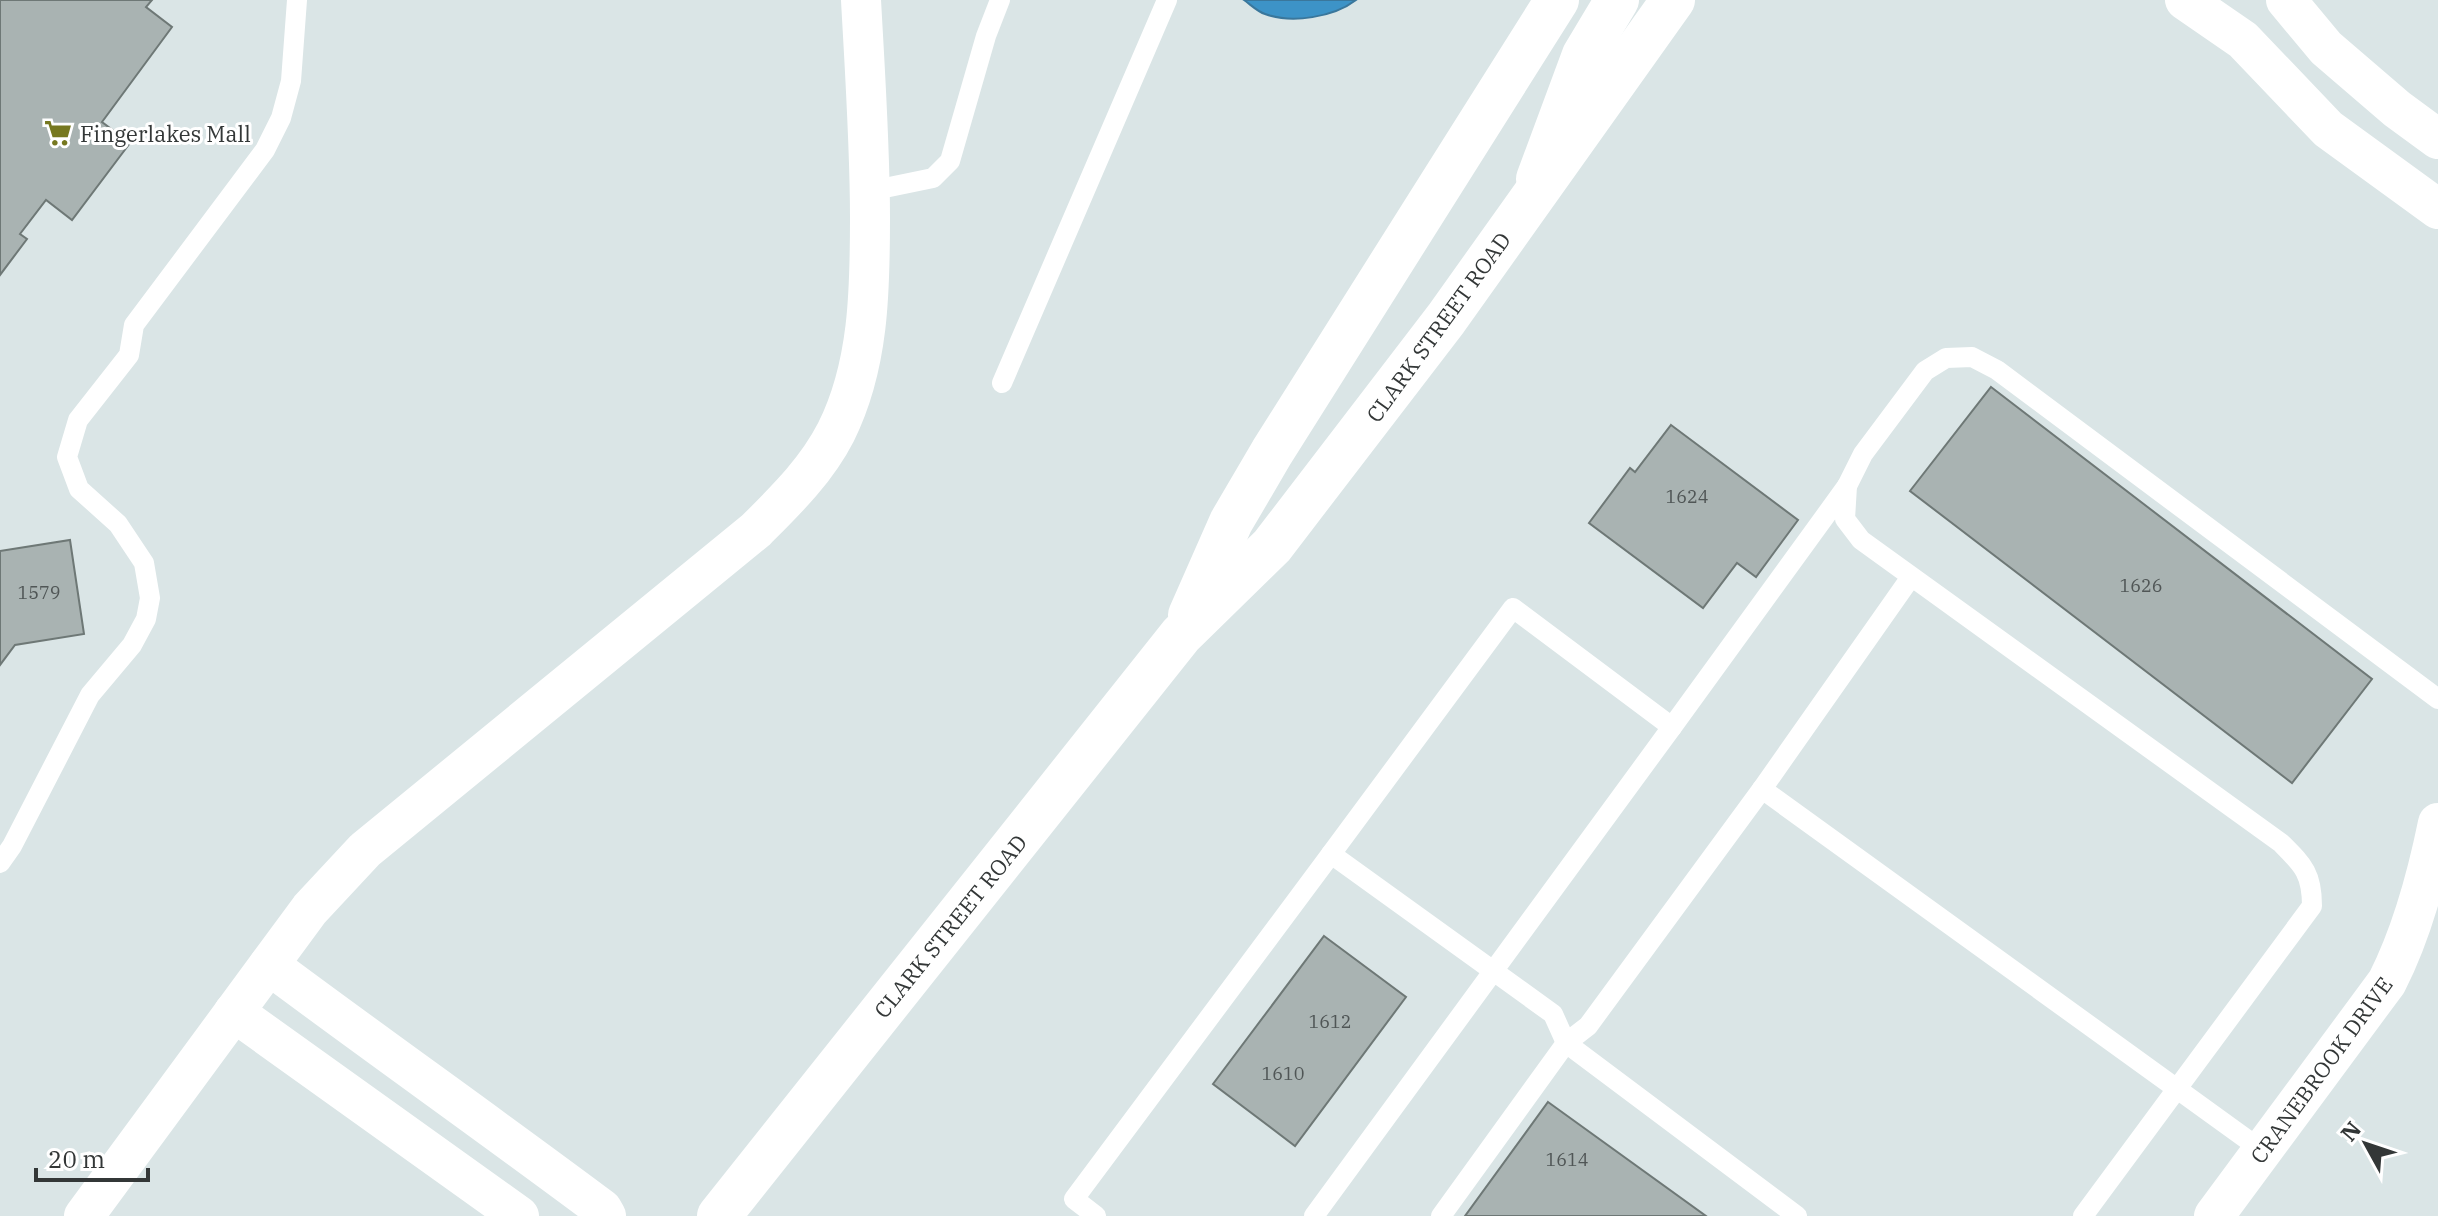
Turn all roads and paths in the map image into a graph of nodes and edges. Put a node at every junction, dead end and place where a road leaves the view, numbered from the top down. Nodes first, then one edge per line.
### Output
1 (297, 0) edge
2 (861, 0) edge
3 (1000, 0) edge
4 (1167, 0) edge
5 (1557, 0) edge
6 (1617, 0) edge
7 (1673, 0) edge
8 (2185, 0) edge
9 (2286, 0) edge
10 (2438, 139) edge
11 (870, 191) junction
12 (1528, 204) junction
13 (2438, 209) edge
14 (1002, 383) dead end
15 (1847, 486) junction
16 (1911, 577) junction
17 (1181, 635) junction
18 (2438, 699) edge
19 (1672, 727) junction
20 (1762, 789) junction
21 (2438, 823) edge
22 (1331, 854) junction
23 (0, 863) edge
24 (269, 965) junction
25 (1493, 970) junction
26 (234, 1012) junction
27 (1566, 1043) junction
28 (2177, 1089) junction
29 (2263, 1151) junction
30 (84, 1216) edge
31 (519, 1216) edge
32 (606, 1216) edge
33 (719, 1216) edge
34 (1096, 1216) edge
35 (1314, 1216) edge
36 (1441, 1216) edge
37 (1797, 1216) edge
38 (2083, 1216) edge
39 (2214, 1216) edge

1 - 23 lane
2 - 11 street
3 - 11 lane
4 - 14 lane
5 - 17 main road, CLARK STREET ROAD
6 - 12 main road
7 - 12 main road, CLARK STREET ROAD
8 - 13 street
9 - 10 street
11 - 24 street
12 - 17 main road, CLARK STREET ROAD
15 - 16 lane
15 - 18 lane
15 - 19 lane
16 - 20 lane
16 - 28 lane
17 - 33 main road, CLARK STREET ROAD
19 - 22 lane
19 - 25 lane
20 - 27 lane
20 - 28 lane
21 - 29 street, CRANEBROOK DRIVE
22 - 25 lane
22 - 34 lane
24 - 26 street
24 - 32 street
25 - 27 lane
25 - 35 lane
26 - 30 street
26 - 31 street
27 - 36 lane
27 - 37 lane
28 - 29 lane
28 - 38 lane
29 - 39 street, CRANEBROOK DRIVE

